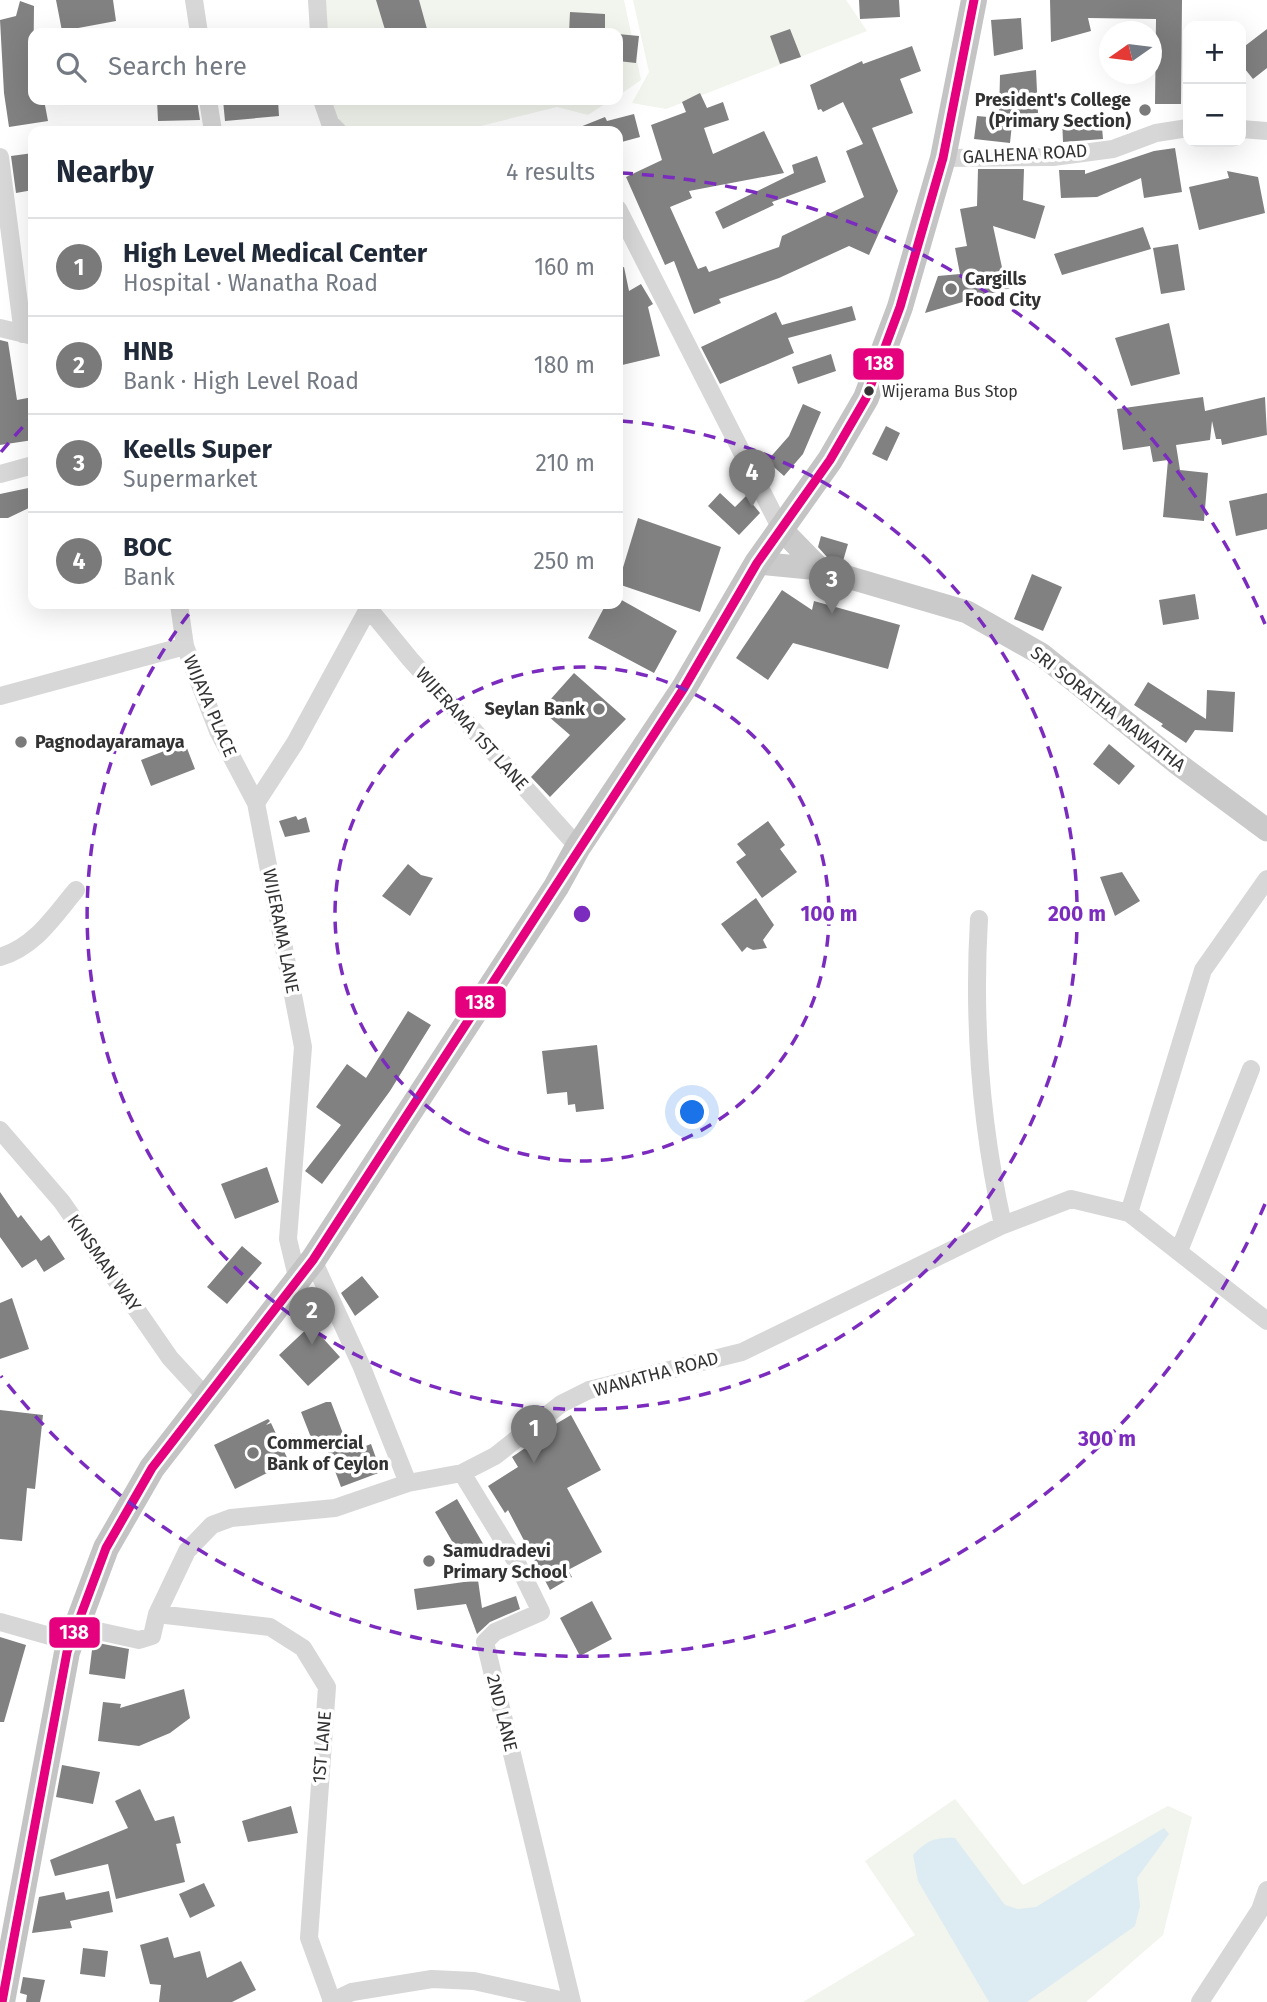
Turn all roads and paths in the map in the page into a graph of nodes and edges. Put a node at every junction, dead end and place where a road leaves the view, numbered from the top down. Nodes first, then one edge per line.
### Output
1 (194, 0) edge
2 (317, 0) edge
3 (974, 0) edge
4 (198, 28) edge
5 (319, 28) edge
6 (209, 105) edge
7 (324, 105) edge
8 (212, 126) edge
9 (333, 126) edge
10 (1183, 129) edge
11 (1246, 130) edge
12 (1267, 131) edge
13 (0, 157) edge
14 (943, 158) junction
15 (623, 219) edge
16 (0, 328) edge
17 (28, 335) edge
18 (28, 466) edge
19 (0, 474) edge
20 (781, 529) junction
21 (757, 563) junction
22 (820, 569) junction
23 (180, 609) edge
24 (364, 609) edge
25 (369, 609) edge
26 (185, 646) junction
27 (0, 696) edge
28 (256, 803) junction
29 (1267, 830) edge
30 (578, 847) junction
31 (1267, 879) edge
32 (76, 890) dead end
33 (979, 919) dead end
34 (0, 957) edge
35 (1251, 1069) dead end
36 (0, 1130) edge
37 (1129, 1213) junction
38 (1003, 1225) junction
39 (1180, 1251) junction
40 (306, 1271) junction
41 (1267, 1321) edge
42 (206, 1398) junction
43 (462, 1473) junction
44 (408, 1483) junction
45 (157, 1614) junction
46 (0, 1622) edge
47 (73, 1634) junction
48 (1267, 1890) edge
49 (332, 2001) edge
50 (2, 2002) edge
51 (570, 2002) edge
52 (1200, 2002) edge

1 - 4 street
2 - 5 street
3 - 14 highway
6 - 8 street
7 - 9 street
10 - 14 street, GALHENA ROAD
11 - 12 street
13 - 17 street
14 - 20 highway
15 - 20 street
16 - 17 street
18 - 19 street
20 - 21 highway
20 - 22 main road, SRI SORATHA MAWATHA
21 - 22 main road, SRI SORATHA MAWATHA
21 - 30 highway
22 - 29 main road, SRI SORATHA MAWATHA
23 - 26 street, WIJAYA PLACE
24 - 28 street
25 - 30 street, WIJERAMA 1ST LANE
26 - 27 street
26 - 28 street, WIJAYA PLACE
28 - 40 street, WIJERAMA LANE
30 - 40 highway
31 - 37 street
32 - 34 street
33 - 38 street
35 - 39 street
36 - 42 street, KINSMAN WAY
37 - 38 street, WANATHA ROAD
37 - 39 street, WANATHA ROAD
38 - 43 street, WANATHA ROAD
39 - 41 street, WANATHA ROAD
40 - 42 highway
40 - 44 street, WIJERAMA LANE
42 - 47 highway
43 - 44 street, WANATHA ROAD
43 - 51 street, 2ND LANE
44 - 45 street, WANATHA ROAD
45 - 47 street, WANATHA ROAD
45 - 49 street, 1ST LANE
46 - 47 street
47 - 50 highway
48 - 52 street
49 - 51 street

